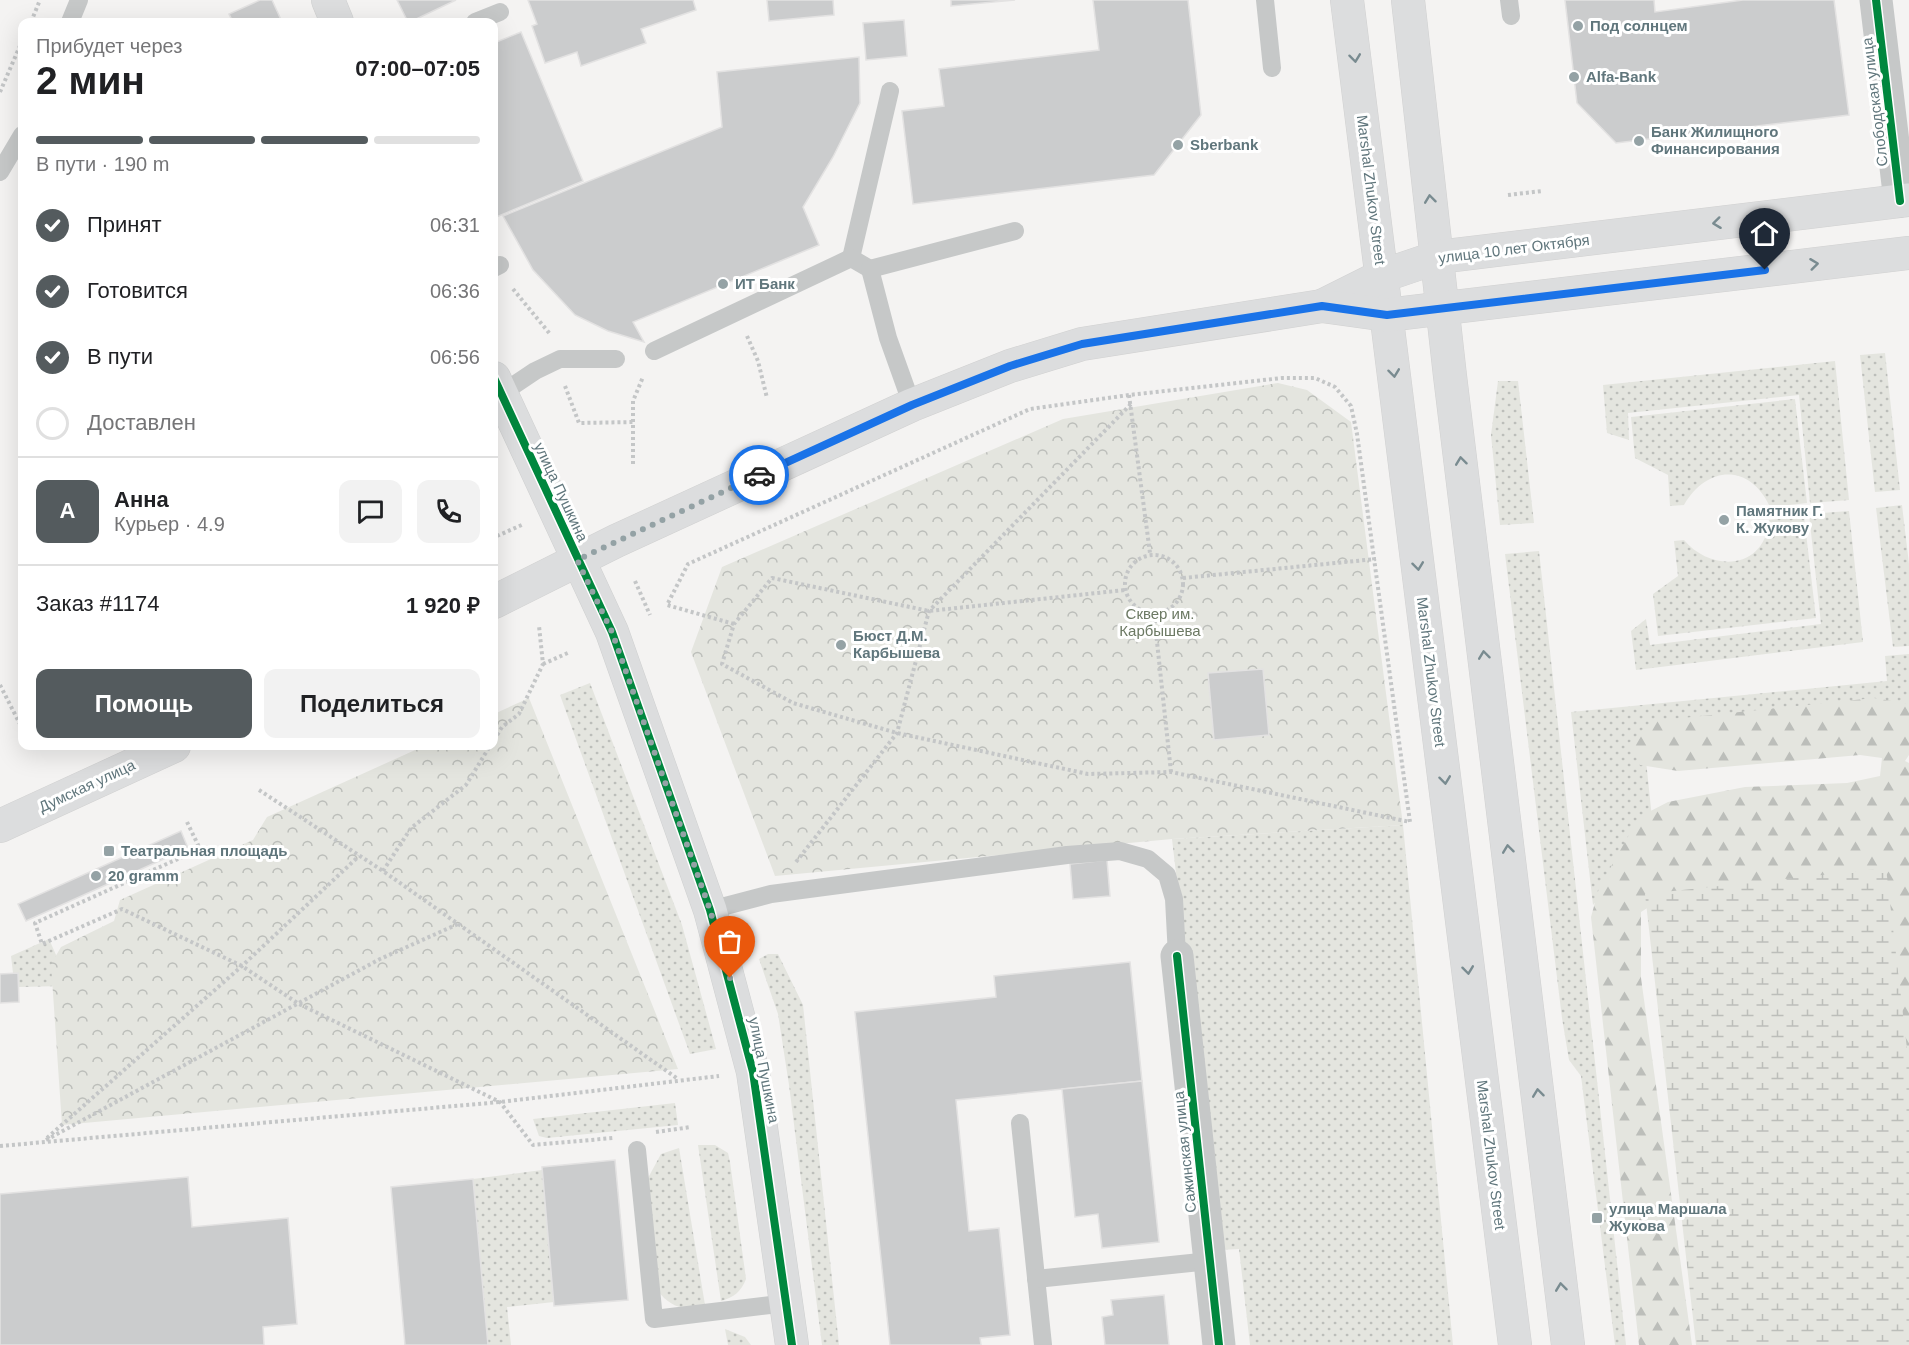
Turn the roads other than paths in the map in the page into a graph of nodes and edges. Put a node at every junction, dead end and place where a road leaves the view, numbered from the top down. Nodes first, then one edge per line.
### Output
1 (79, 0) edge
2 (328, 0) edge
3 (1265, 0) edge
4 (1347, 0) edge
5 (1408, 0) edge
6 (1876, 0) edge
7 (500, 12) dead end
8 (72, 18) edge
9 (335, 18) edge
10 (484, 18) edge
11 (1272, 68) dead end
12 (890, 91) dead end
13 (18, 142) edge
14 (0, 172) edge
15 (1905, 200) edge
16 (1015, 231) dead end
17 (1438, 257) junction
18 (851, 258) junction
19 (1908, 259) edge
20 (870, 269) junction
21 (1382, 276) junction
22 (1322, 306) junction
23 (1443, 309) junction
24 (1387, 315) junction
25 (654, 351) dead end
26 (616, 360) dead end
27 (498, 389) edge
28 (498, 394) edge
29 (912, 405) junction
30 (577, 560) junction
31 (498, 600) edge
32 (165, 750) edge
33 (0, 825) edge
34 (710, 910) junction
35 (1177, 956) joint
36 (1020, 1123) dead end
37 (637, 1150) dead end
38 (1210, 1261) junction
39 (1036, 1280) junction
40 (787, 1303) junction
41 (792, 1345) edge
42 (1043, 1345) edge
43 (1219, 1345) edge
44 (1515, 1345) edge
45 (1568, 1345) edge

1 - 8 lane
2 - 9 main road
3 - 11 lane
4 -> 21 main road, Marshal Zhukov Street
17 -> 5 main road
6 - 15 street, Слободская улица
7 - 10 lane
12 - 18 lane
13 - 14 lane
15 -> 17 main road, улица 10 лет Октября
16 - 20 lane
17 - 21 main road, улица 10 лет Октября
17 - 23 main road
18 - 20 lane
18 - 25 lane
23 -> 19 main road
20 - 29 lane
21 - 22 main road, улица 10 лет Октября
21 - 24 main road, Marshal Zhukov Street
22 - 24 main road
22 - 29 main road
23 - 24 main road
45 -> 23 main road
24 -> 44 main road, Marshal Zhukov Street
26 - 27 lane
28 - 30 main road, улица Пушкина
29 - 30 main road
30 - 31 main road
30 - 34 main road, улица Пушкина
32 - 33 main road, Думская улица
34 - 35 lane
34 - 40 main road, улица Пушкина
35 - 38 street, Сажинская улица
36 - 39 lane
37 - 40 lane
38 - 39 lane
38 - 43 street, Сажинская улица
39 - 42 lane
40 - 41 main road, улица Пушкина

